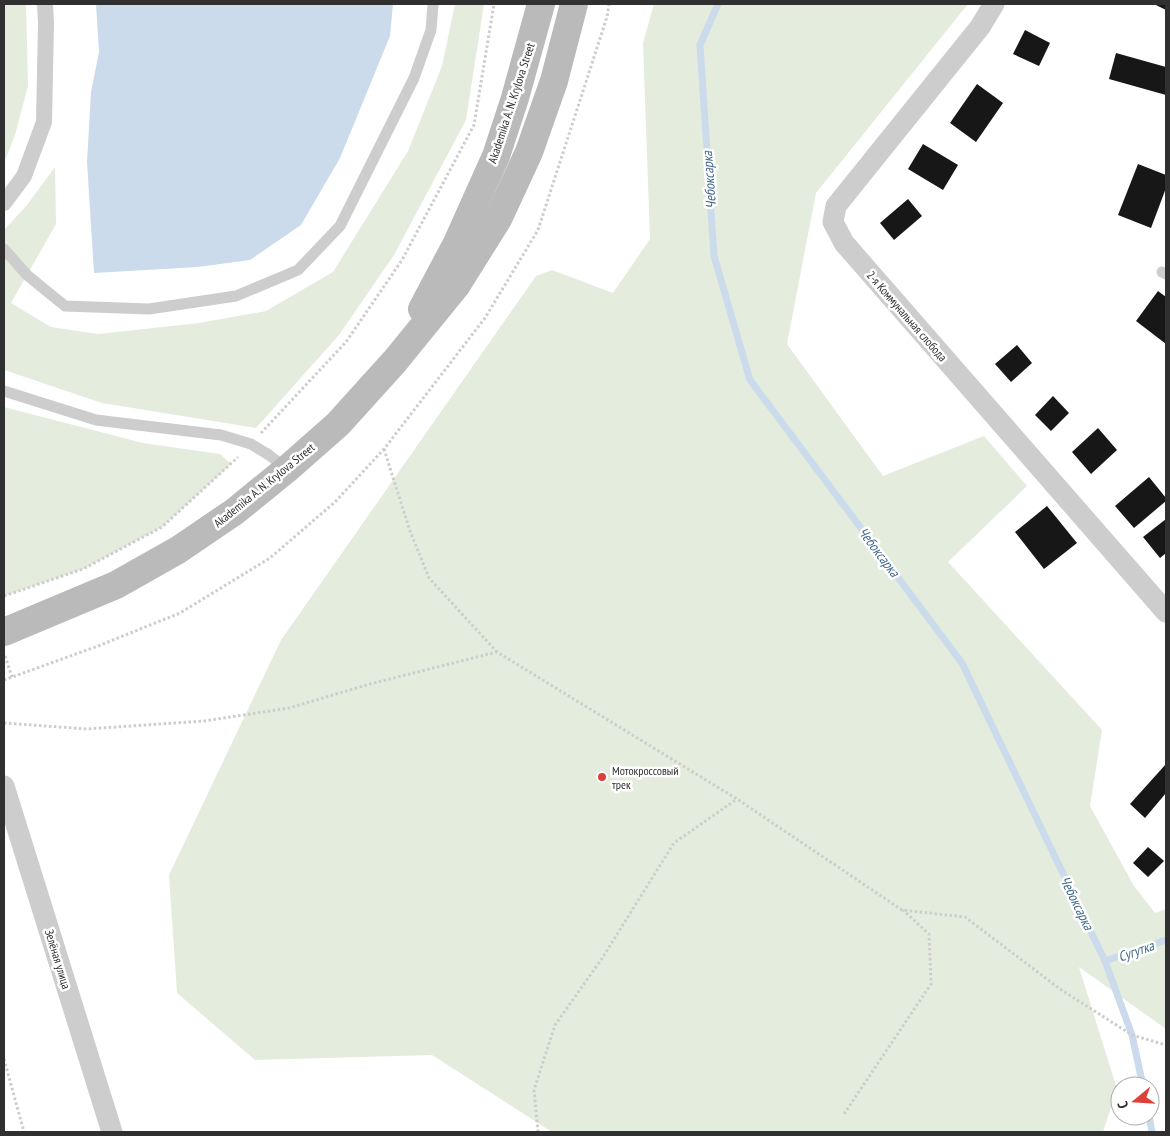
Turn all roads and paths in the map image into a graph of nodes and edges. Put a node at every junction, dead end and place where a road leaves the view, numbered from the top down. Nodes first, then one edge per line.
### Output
1 (45, 4) edge
2 (433, 4) edge
3 (494, 4) edge
4 (541, 4) edge
5 (574, 4) edge
6 (994, 4) edge
7 (4, 203) edge
8 (4, 248) edge
9 (395, 361) junction
10 (4, 391) edge
11 (271, 423) dead end
12 (384, 449) dead end
13 (231, 464) dead end
14 (287, 470) junction
15 (4, 596) edge
16 (1164, 604) edge
17 (4, 644) edge
18 (497, 652) junction
19 (12, 677) dead end
20 (4, 723) edge
21 (4, 786) edge
22 (737, 800) junction
23 (902, 910) junction
24 (1166, 1045) edge
25 (4, 1059) edge
26 (844, 1114) dead end
27 (24, 1132) edge
28 (112, 1132) edge
29 (538, 1132) edge

1 - 7 street
2 - 8 lane
3 - 11 path
4 - 9 main road, Akademika A. N. Krylova Street
5 - 9 main road, Akademika A. N. Krylova Street
6 - 16 street, 2-я Коммунальная слобода
9 - 14 main road, Akademika A. N. Krylova Street
10 - 14 lane
12 - 18 path
13 - 15 path
14 - 17 main road, Akademika A. N. Krylova Street
17 - 19 path
18 - 20 path
18 - 22 path
21 - 28 street, Зелёная улица
22 - 23 path
22 - 29 path
23 - 24 path
23 - 26 path
25 - 27 path

